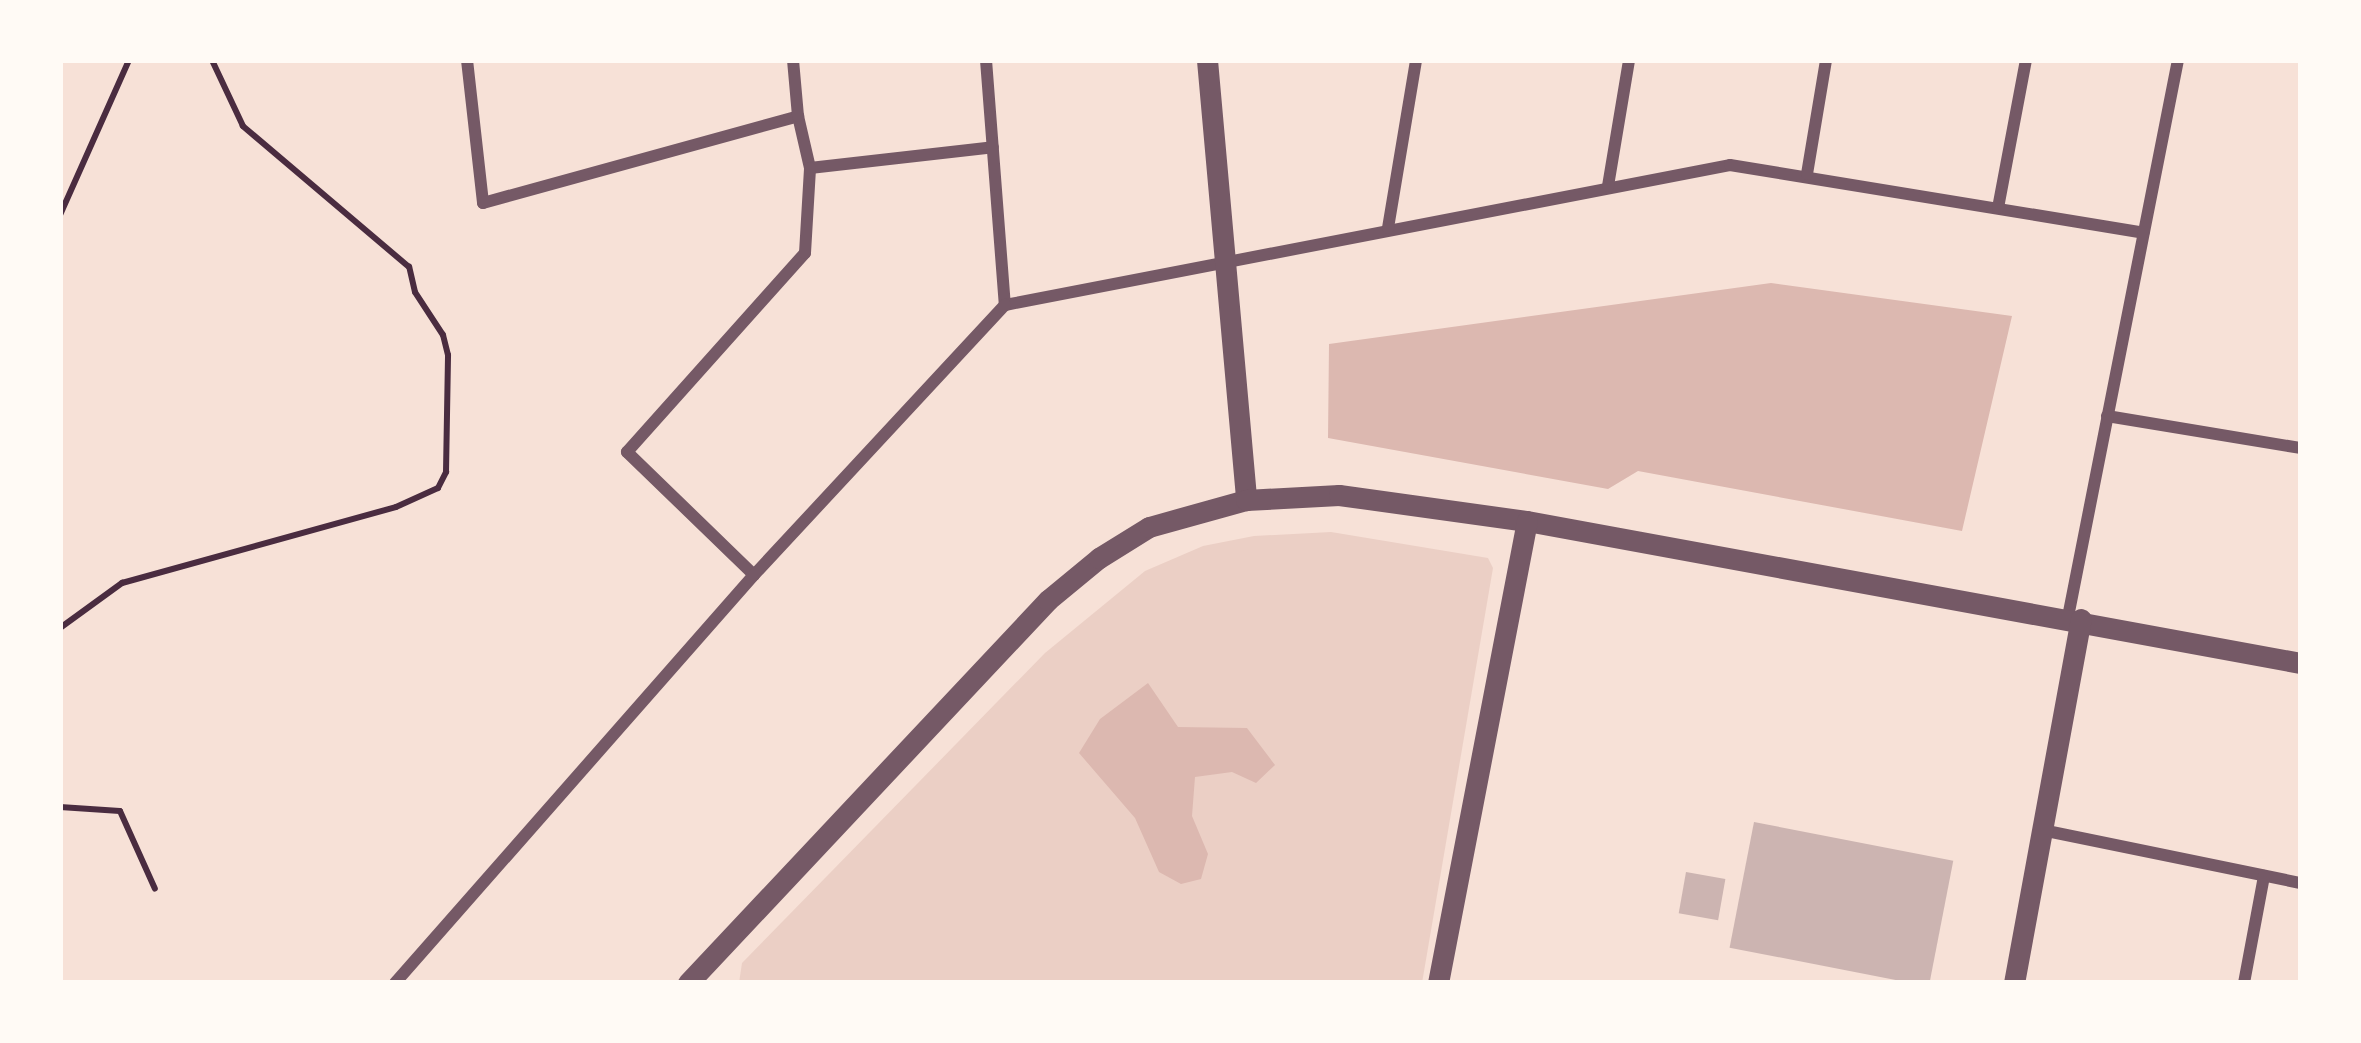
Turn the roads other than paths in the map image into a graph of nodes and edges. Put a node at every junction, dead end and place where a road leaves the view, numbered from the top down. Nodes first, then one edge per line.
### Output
1 (467, 60) edge
2 (793, 60) edge
3 (986, 60) edge
4 (1207, 60) edge
5 (1417, 60) edge
6 (1629, 60) edge
7 (1826, 60) edge
8 (2026, 60) edge
9 (2178, 60) edge
10 (798, 116) junction
11 (993, 147) junction
12 (810, 167) junction
13 (1807, 174) junction
14 (1608, 187) junction
15 (1998, 208) junction
16 (1388, 228) junction
17 (2143, 233) junction
18 (1226, 260) junction
19 (1005, 305) junction
20 (2107, 416) junction
21 (2301, 448) edge
22 (1246, 500) junction
23 (1527, 521) junction
24 (754, 575) junction
25 (2074, 618) junction
26 (2301, 663) edge
27 (2042, 830) junction
28 (2264, 876) junction
29 (2301, 883) edge
30 (693, 981) edge
31 (394, 983) edge
32 (1438, 983) edge
33 (2014, 983) edge
34 (2244, 983) edge

1 - 10 street
2 - 10 street
3 - 11 street
4 - 18 street
5 - 16 street
6 - 14 street
7 - 13 street
8 - 15 street
9 - 17 street
10 - 12 street
11 - 12 street
11 - 19 street
12 - 24 street
13 - 14 street
13 - 15 street
14 - 16 street
15 - 17 street
16 - 18 street
17 - 20 street
18 - 19 street
18 - 22 street
19 - 24 street
20 - 21 street
20 - 25 street
22 - 23 street
22 - 30 street
23 - 25 street
23 - 32 street
24 - 31 street
25 - 26 street
25 - 27 street
27 - 28 street
27 - 33 street
28 - 29 street
28 - 34 street

